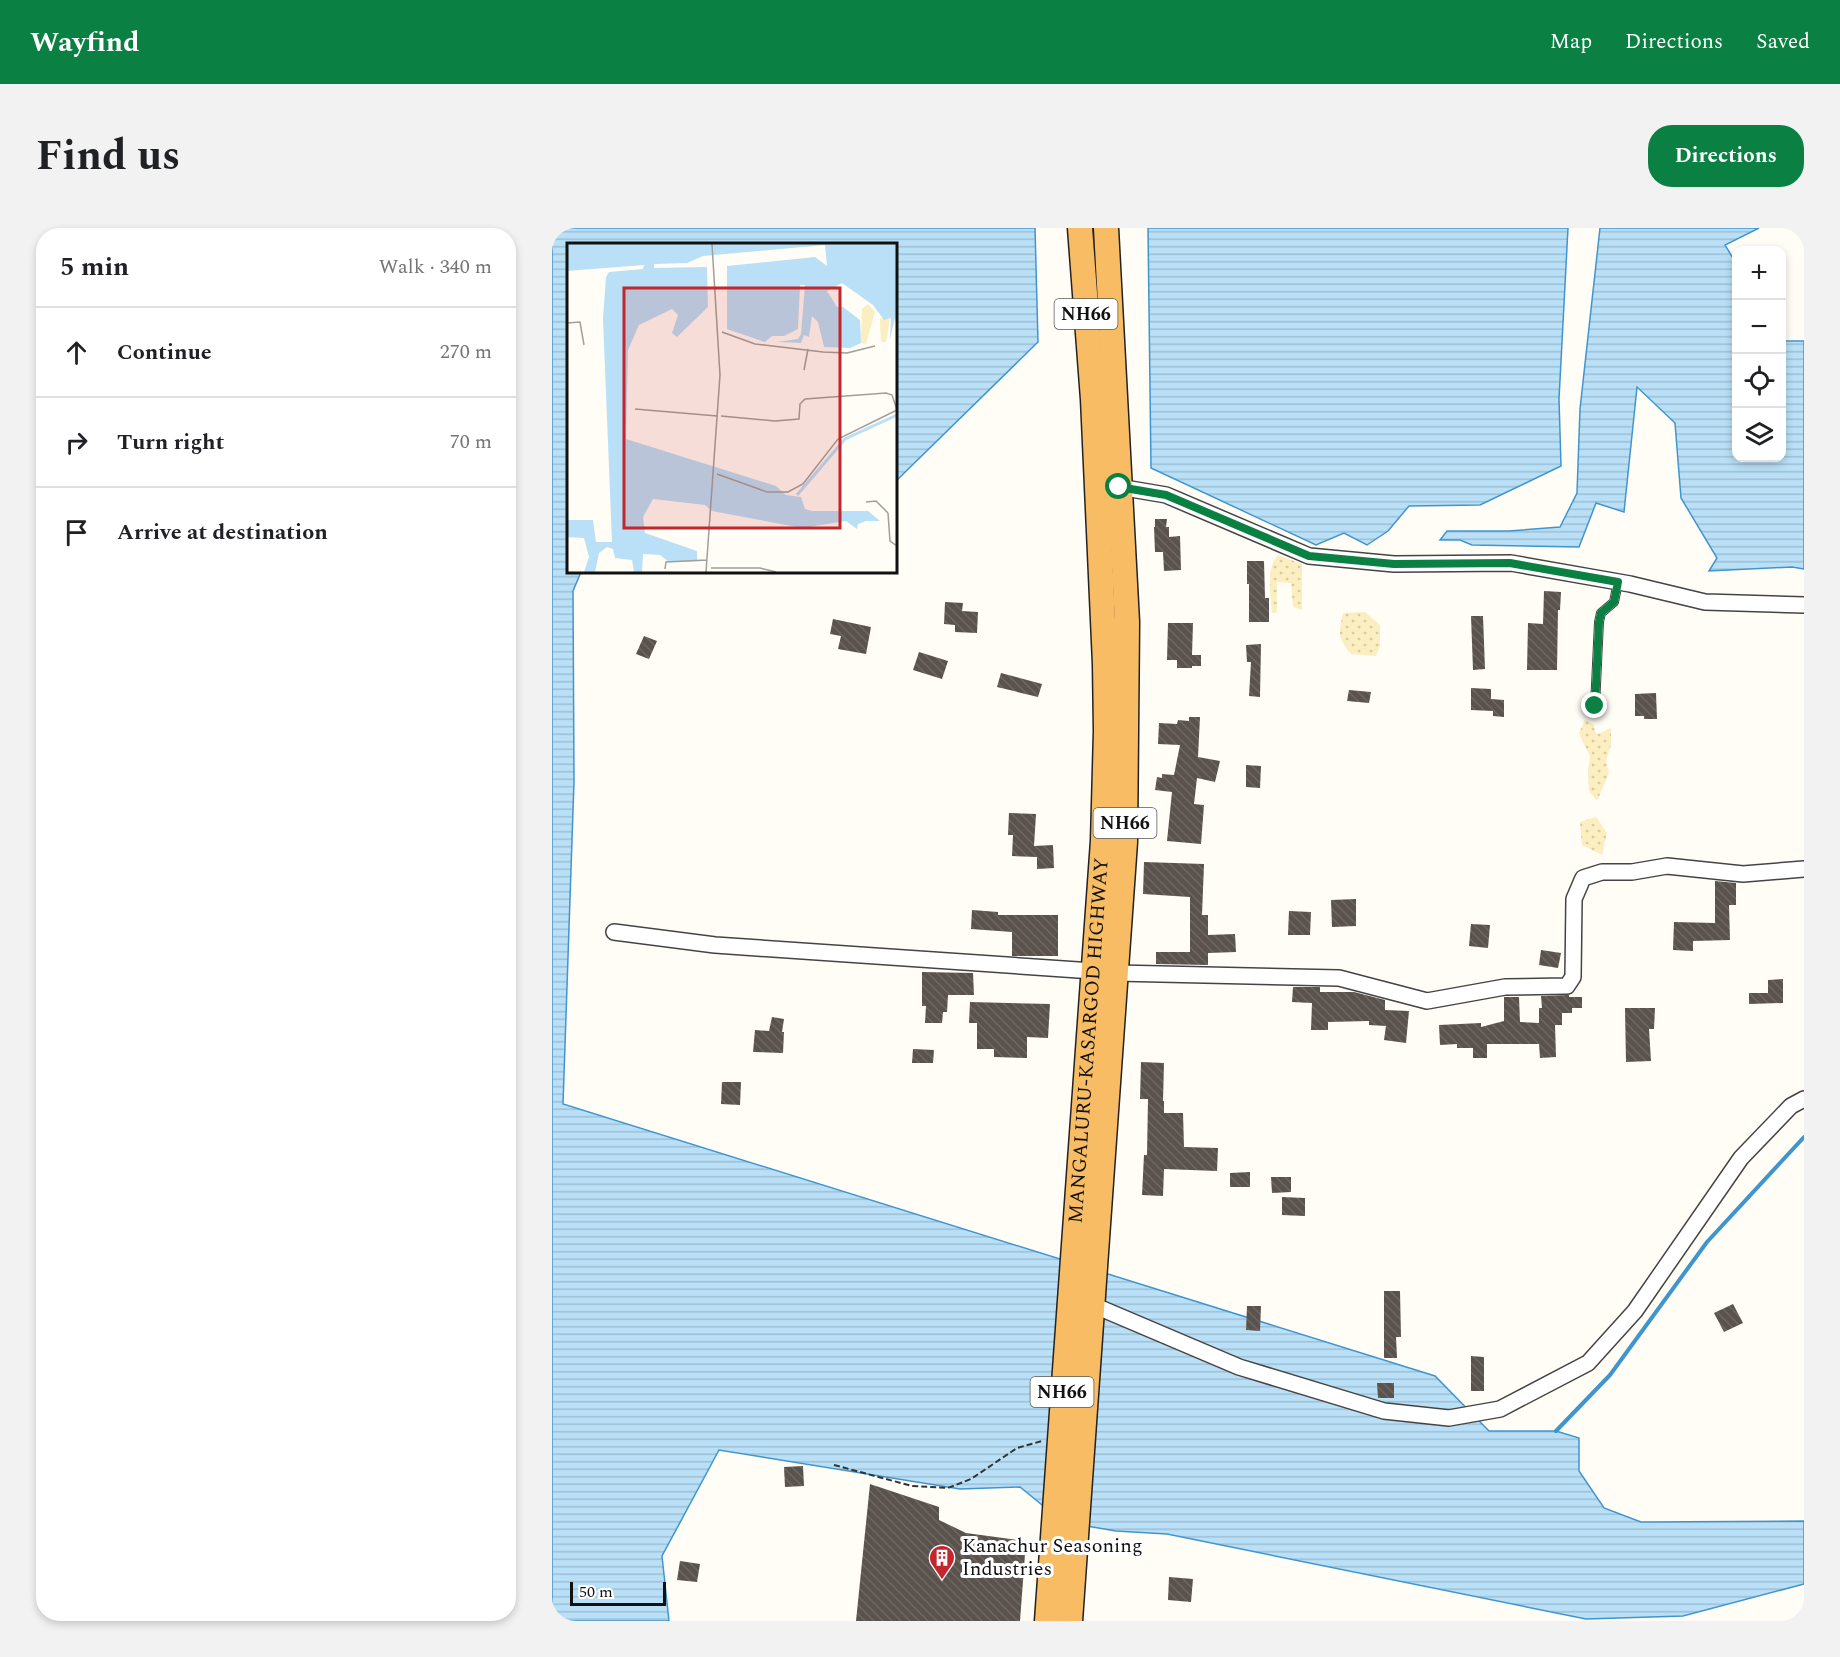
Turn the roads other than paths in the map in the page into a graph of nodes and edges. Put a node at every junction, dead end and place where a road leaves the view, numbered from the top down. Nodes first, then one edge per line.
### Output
1 (1080, 228) edge
2 (1106, 228) edge
3 (1104, 397) junction
4 (1119, 487) junction
5 (1618, 582) junction
6 (1804, 605) edge
7 (1595, 706) dead end
8 (1804, 869) edge
9 (615, 932) dead end
10 (1104, 972) junction
11 (1804, 1099) edge
12 (1092, 1305) junction
13 (1063, 1543) junction
14 (1047, 1621) edge
15 (1070, 1621) edge

1 - 3 highway, MANGALURU-KASARGOD HIGHWAY / NH66
2 - 3 highway, NH66
3 - 4 highway, NH66
3 - 10 highway, MANGALURU-KASARGOD HIGHWAY / NH66
4 - 5 street
4 - 10 highway, NH66
5 - 6 street
5 - 7 lane
8 - 10 street
9 - 10 street
10 - 12 highway, NH66
10 - 13 highway, MANGALURU-KASARGOD HIGHWAY / NH66
11 - 12 street
12 - 13 highway, NH66
13 - 14 highway, NH66
13 - 15 highway, NH66

